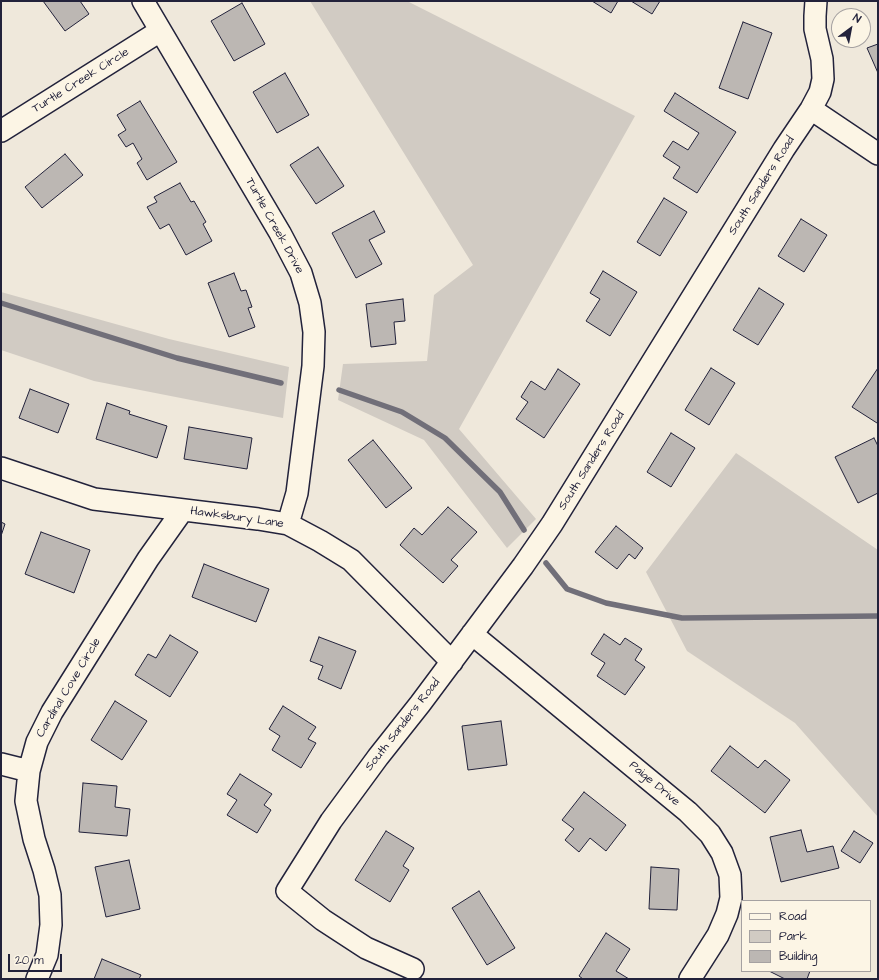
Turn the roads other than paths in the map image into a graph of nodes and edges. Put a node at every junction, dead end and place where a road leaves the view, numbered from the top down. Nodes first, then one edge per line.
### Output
1 (143, 1) edge
2 (816, 1) edge
3 (160, 31) junction
4 (811, 110) junction
5 (1, 131) edge
6 (878, 154) edge
7 (1, 468) edge
8 (182, 510) junction
9 (288, 524) junction
10 (472, 634) junction
11 (452, 662) junction
12 (1, 764) edge
13 (29, 771) junction
14 (413, 969) dead end
15 (37, 979) edge
16 (690, 979) edge

1 - 3 street, Turtle Creek Drive
2 - 4 street, South Sanders Road
3 - 5 street, Turtle Creek Circle
3 - 9 street, Turtle Creek Drive
4 - 6 street
4 - 10 street, South Sanders Road
7 - 8 street, Hawksbury Lane
8 - 9 street, Hawksbury Lane
8 - 13 street, Cardinal Cove Circle
9 - 11 street, Hawksbury Lane
10 - 11 street, South Sanders Road
10 - 16 street, Paige Drive
11 - 14 street, South Sanders Road
12 - 13 street
13 - 15 street, Cardinal Cove Circle

